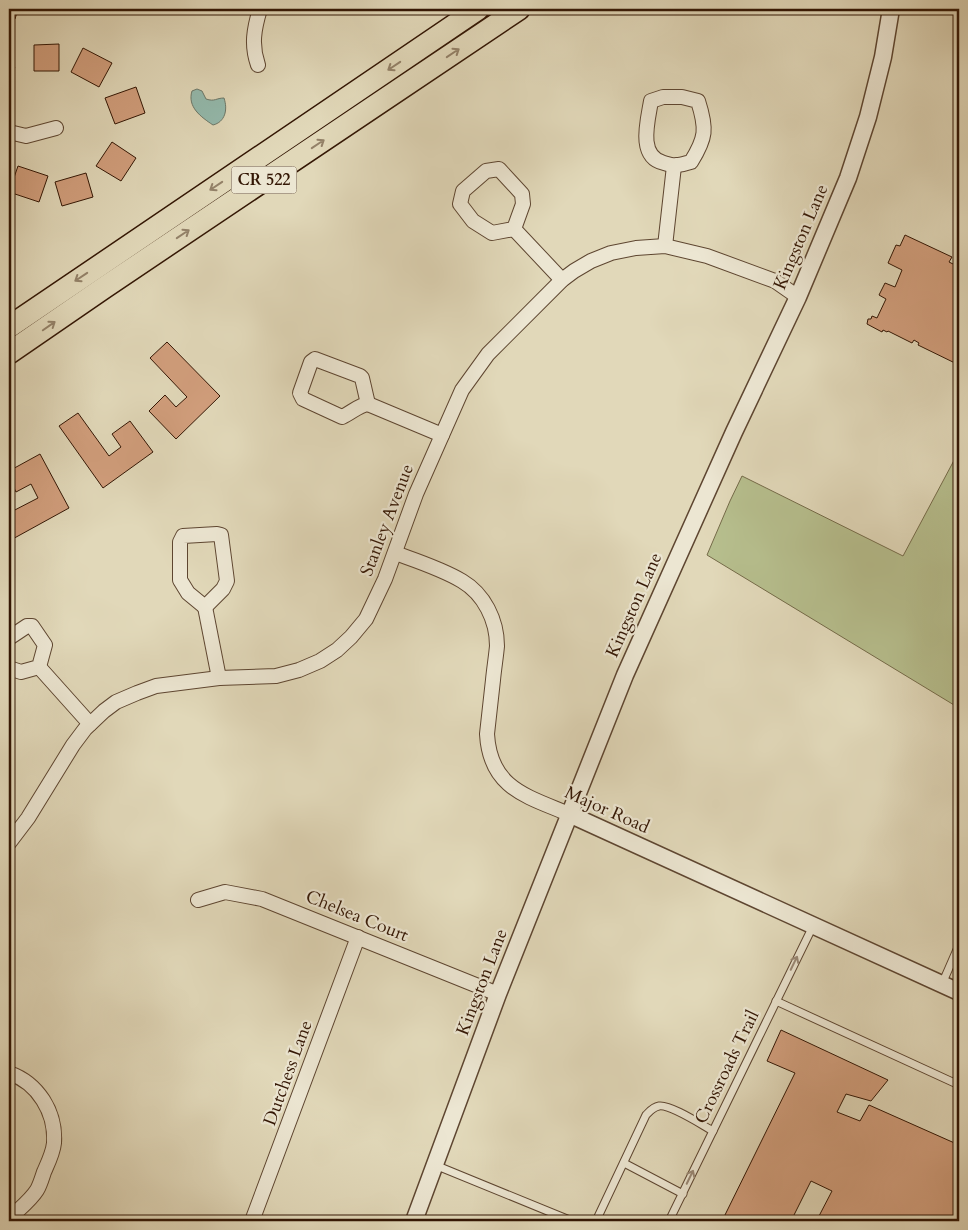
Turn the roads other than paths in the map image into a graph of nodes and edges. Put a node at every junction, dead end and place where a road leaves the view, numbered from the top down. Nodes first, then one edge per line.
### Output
1 (260, 9) edge
2 (478, 9) edge
3 (519, 9) edge
4 (891, 9) edge
5 (258, 65) dead end
6 (56, 128) dead end
7 (9, 132) edge
8 (674, 166) junction
9 (514, 229) junction
10 (665, 246) junction
11 (562, 280) junction
12 (798, 297) junction
13 (9, 327) edge
14 (9, 353) edge
15 (368, 404) junction
16 (442, 435) junction
17 (395, 552) junction
18 (205, 607) junction
19 (9, 638) edge
20 (39, 667) junction
21 (9, 668) edge
22 (219, 678) junction
23 (90, 724) junction
24 (569, 814) junction
25 (9, 843) edge
26 (198, 900) dead end
27 (813, 926) junction
28 (358, 937) junction
29 (959, 944) edge
30 (951, 986) edge
31 (498, 994) junction
32 (776, 1001) junction
33 (9, 1073) edge
34 (959, 1085) edge
35 (713, 1131) junction
36 (624, 1163) junction
37 (435, 1165) junction
38 (683, 1194) junction
39 (10, 1218) edge
40 (252, 1221) edge
41 (414, 1221) edge
42 (572, 1221) edge
43 (596, 1221) edge
44 (669, 1221) edge

1 - 5 street
2 -> 13 main road, CR 522
14 -> 3 main road, CR 522
4 - 12 street, Kingston Lane
6 - 7 street
8 - 8 street
8 - 10 street
9 - 9 street
9 - 11 street
10 - 11 street, Stanley Avenue
10 - 12 street, Stanley Avenue
11 - 16 street, Stanley Avenue
12 - 24 street, Kingston Lane
15 - 15 street
15 - 16 street
16 - 17 street, Stanley Avenue
17 - 22 street, Stanley Avenue
17 - 24 street, Major Road
18 - 18 street
18 - 22 street
19 - 20 street
20 - 21 street
20 - 23 street
22 - 23 street, Stanley Avenue
23 - 25 street, Stanley Avenue
24 - 27 street, Major Road
24 - 31 street, Kingston Lane
26 - 28 street, Chelsea Court
27 - 30 street, Major Road
32 -> 27 lane, Crossroads Trail
28 - 31 street, Chelsea Court
28 - 40 street, Dutchess Lane
29 - 30 lane
31 - 37 street, Kingston Lane
32 - 34 lane
32 - 35 lane, Crossroads Trail
33 - 39 street
35 - 36 lane
38 -> 35 lane, Crossroads Trail
36 - 38 lane
36 - 43 lane
37 - 41 street, Kingston Lane
37 - 42 lane
38 - 44 lane, Crossroads Trail

